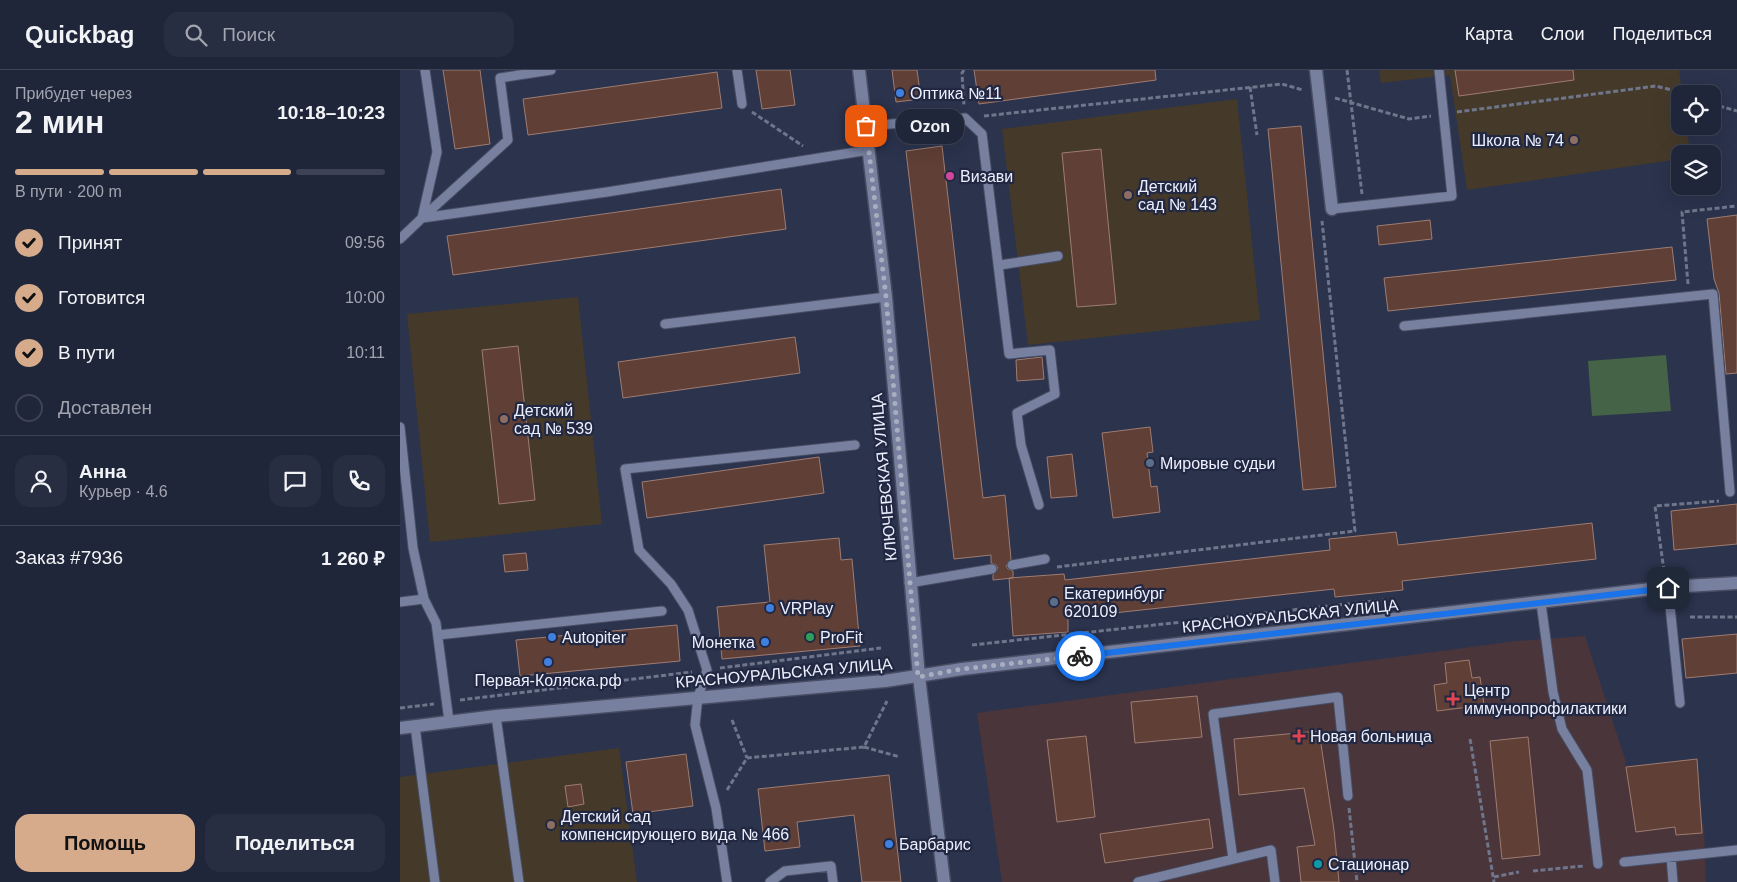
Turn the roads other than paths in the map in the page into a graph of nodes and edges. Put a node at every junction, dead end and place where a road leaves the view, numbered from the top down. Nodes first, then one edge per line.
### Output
1 (426, 70) edge
2 (552, 70) edge
3 (737, 70) edge
4 (860, 70) edge
5 (1316, 70) edge
6 (1439, 70) edge
7 (742, 104) road end
8 (866, 126) junction
9 (869, 150) junction
10 (1332, 209) joint
11 (422, 218) junction
12 (400, 239) edge
13 (1058, 256) dead end
14 (1000, 265) junction
15 (886, 297) junction
16 (665, 324) dead end
17 (1404, 326) dead end
18 (400, 426) edge
19 (855, 445) dead end
20 (1729, 496) road end
21 (1039, 505) dead end
22 (1045, 559) road end
23 (1012, 565) dead end
24 (992, 569) dead end
25 (909, 583) junction
26 (1737, 583) edge
27 (1668, 588) junction
28 (424, 599) junction
29 (400, 602) edge
30 (1541, 603) junction
31 (662, 611) dead end
32 (438, 635) junction
33 (918, 677) junction
34 (698, 697) junction
35 (1680, 703) dead end
36 (496, 716) junction
37 (449, 722) junction
38 (415, 726) junction
39 (400, 728) edge
40 (1348, 796) road end
41 (1737, 850) edge
42 (1671, 857) junction
43 (1232, 859) junction
44 (1624, 862) dead end
45 (1598, 864) road end
46 (435, 882) edge
47 (519, 882) edge
48 (727, 882) edge
49 (770, 882) edge
50 (833, 882) edge
51 (944, 882) edge
52 (1138, 882) edge
53 (1275, 882) edge
54 (1673, 882) edge

1 - 11 lane
2 - 11 lane
3 - 7 lane
4 - 8 street, КЛЮЧЕВСКАЯ УЛИЦА
5 - 10 street
6 - 10 lane
8 - 9 street, КЛЮЧЕВСКАЯ УЛИЦА
8 - 14 lane
9 - 11 lane
9 - 15 street, КЛЮЧЕВСКАЯ УЛИЦА
11 - 12 lane
13 - 14 lane
14 - 21 lane
15 - 16 lane
15 - 25 street, КЛЮЧЕВСКАЯ УЛИЦА
17 - 20 lane
18 - 28 lane
19 - 34 lane
22 - 23 lane
24 - 25 lane
25 - 33 street, КЛЮЧЕВСКАЯ УЛИЦА
26 - 27 street, КРАСНОУРАЛЬСКАЯ УЛИЦА
27 - 30 street, КРАСНОУРАЛЬСКАЯ УЛИЦА
27 - 35 lane
28 - 29 lane
28 - 32 lane
30 - 33 street, КРАСНОУРАЛЬСКАЯ УЛИЦА
30 - 45 lane
31 - 32 lane
32 - 37 lane
33 - 34 street, КРАСНОУРАЛЬСКАЯ УЛИЦА
33 - 51 street, КЛЮЧЕВСКАЯ УЛИЦА
34 - 36 street, КРАСНОУРАЛЬСКАЯ УЛИЦА
34 - 48 lane
36 - 37 street, КРАСНОУРАЛЬСКАЯ УЛИЦА
36 - 47 lane
37 - 38 street, КРАСНОУРАЛЬСКАЯ УЛИЦА
38 - 39 street, КРАСНОУРАЛЬСКАЯ УЛИЦА
38 - 46 lane
40 - 43 lane
41 - 42 lane
42 - 44 lane
42 - 54 lane
43 - 52 lane
43 - 53 lane
49 - 50 lane

